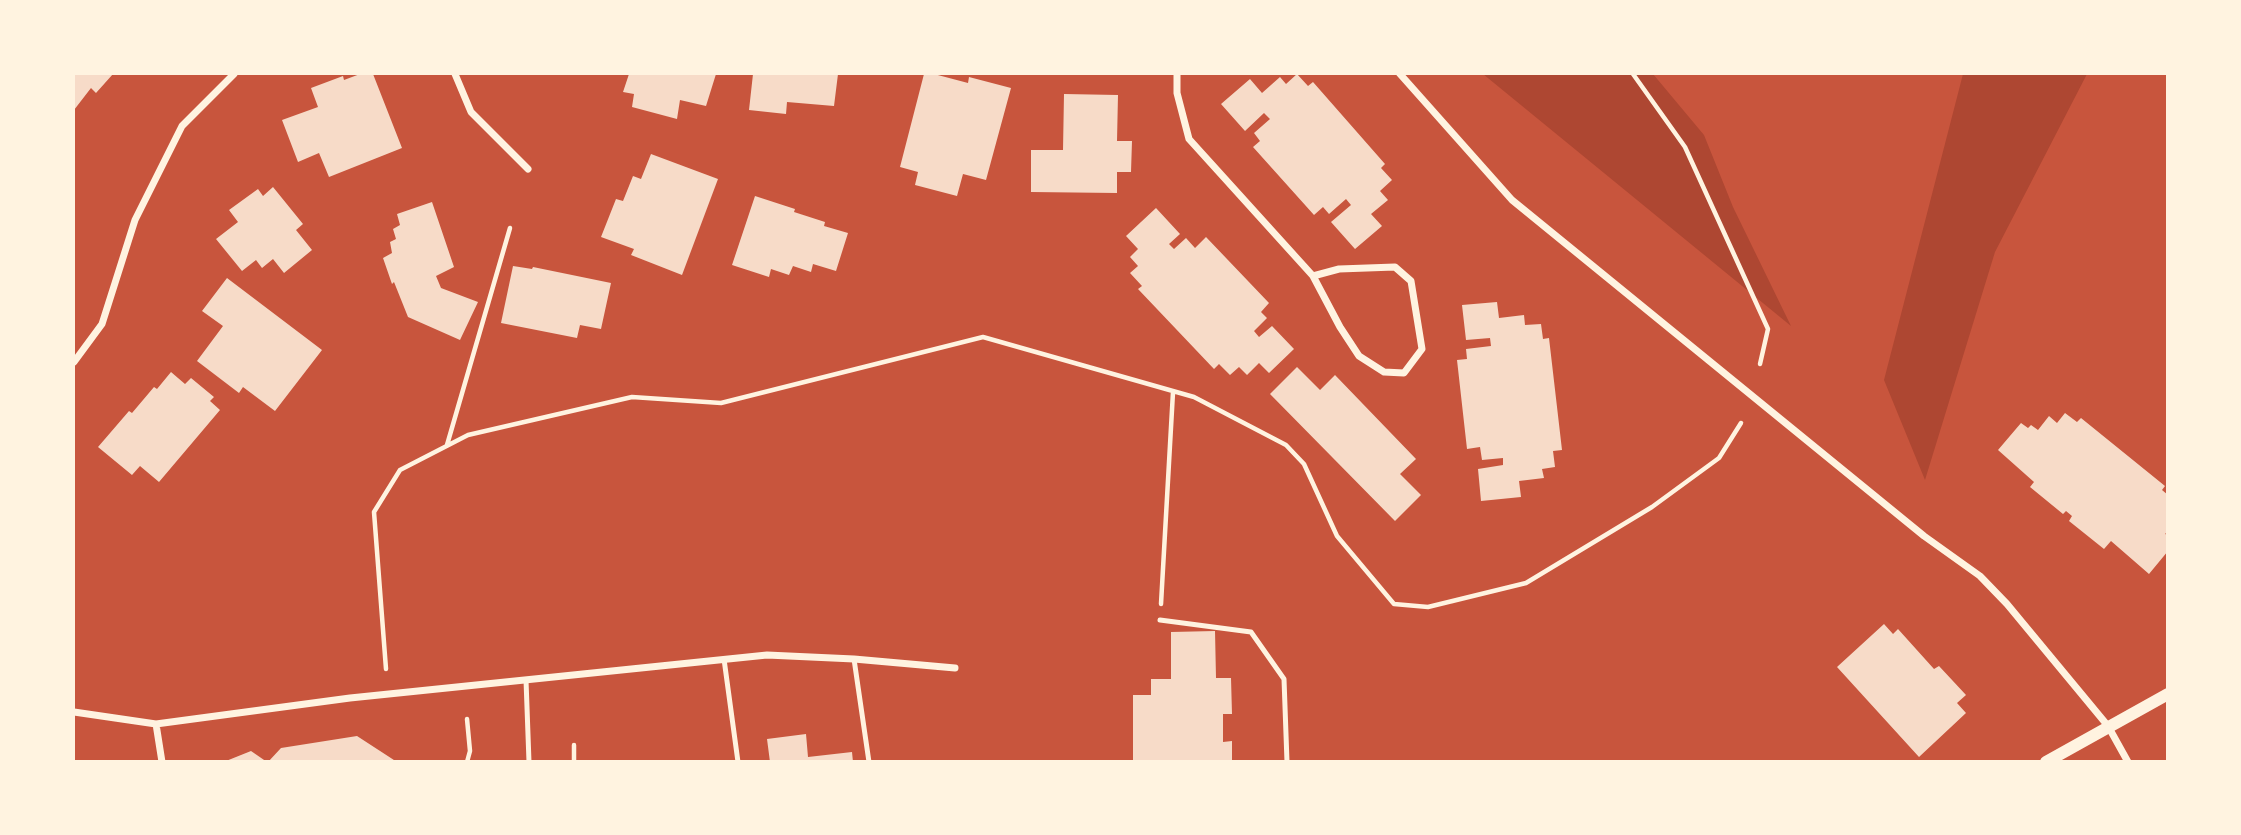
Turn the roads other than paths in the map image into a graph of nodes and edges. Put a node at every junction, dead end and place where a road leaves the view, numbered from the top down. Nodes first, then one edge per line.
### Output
1 (233, 74) edge
2 (455, 74) edge
3 (1177, 74) edge
4 (1400, 74) edge
5 (528, 169) dead end
6 (1313, 276) junction
7 (74, 362) edge
8 (1160, 620) road end
9 (724, 659) junction
10 (855, 659) junction
11 (955, 668) dead end
12 (526, 680) junction
13 (2168, 694) edge
14 (74, 712) edge
15 (156, 724) junction
16 (2108, 726) junction
17 (162, 761) edge
18 (529, 761) edge
19 (738, 761) edge
20 (869, 761) edge
21 (1287, 761) edge
22 (2046, 761) edge
23 (2128, 761) edge

1 - 7 street
2 - 5 street
3 - 6 street
4 - 16 street
6 - 6 street
8 - 21 lane
9 - 10 street
9 - 12 street
9 - 19 lane
10 - 11 street
10 - 20 lane
12 - 15 street
12 - 18 lane
13 - 16 street
14 - 15 street
15 - 17 street
16 - 22 street
16 - 23 street

